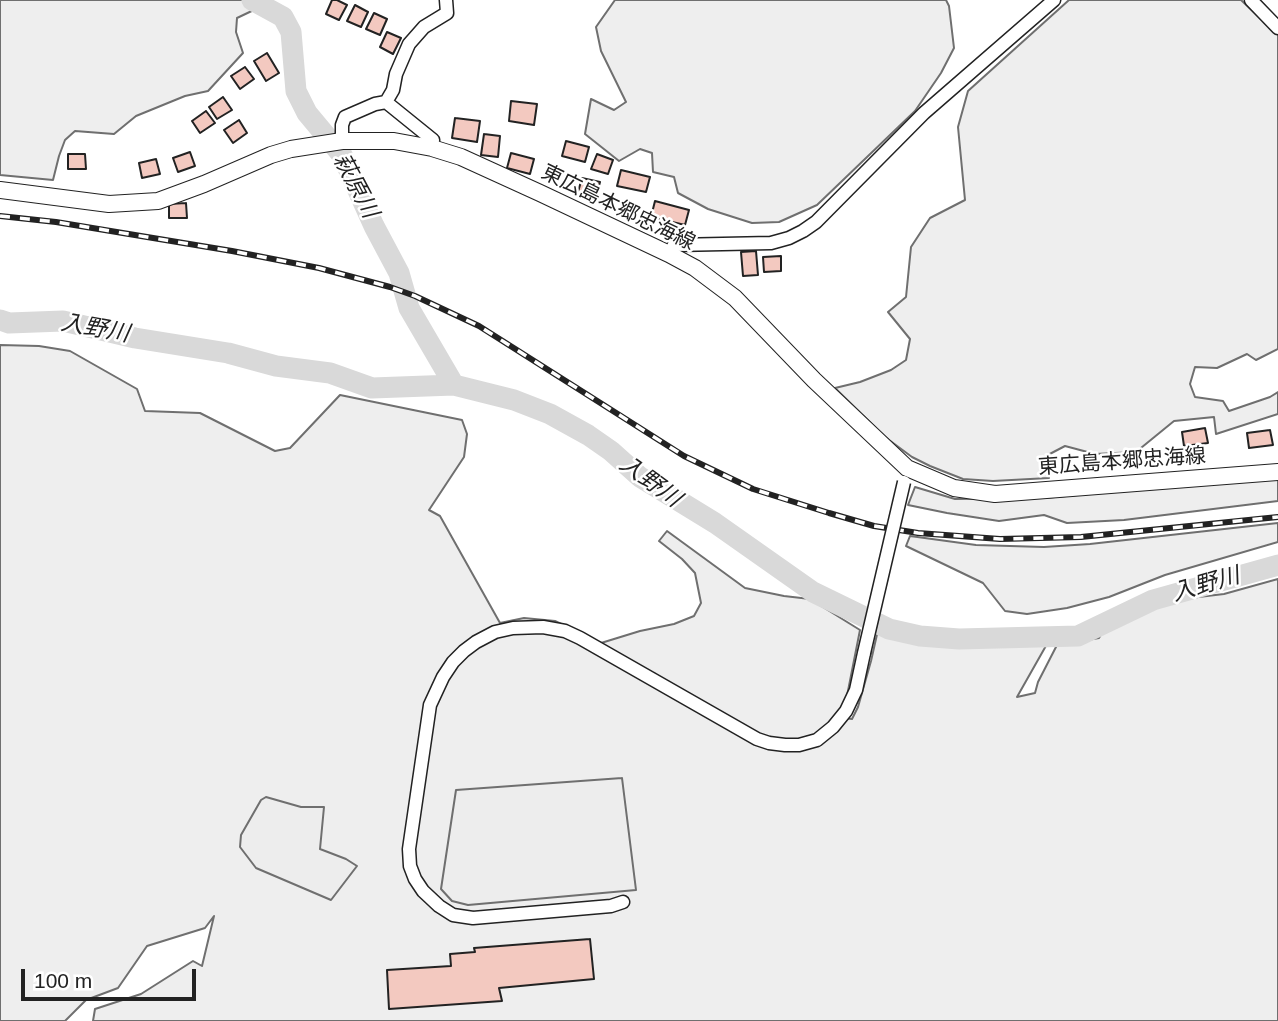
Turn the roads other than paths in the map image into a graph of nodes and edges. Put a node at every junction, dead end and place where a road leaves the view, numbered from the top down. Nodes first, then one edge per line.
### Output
1 (446, 0) edge
2 (1054, 0) edge
3 (1251, 0) edge
4 (1278, 27) edge
5 (386, 102) junction
6 (342, 141) junction
7 (432, 148) junction
8 (0, 190) edge
9 (669, 254) junction
10 (1278, 472) edge
11 (905, 475) junction
12 (623, 902) dead end

1 - 5 street
2 - 9 street
3 - 4 street
5 - 6 street
5 - 7 street
6 - 7 main road, 東広島本郷忠海線
6 - 8 main road, 東広島本郷忠海線
7 - 9 main road, 東広島本郷忠海線
9 - 11 main road, 東広島本郷忠海線
10 - 11 main road, 東広島本郷忠海線
11 - 12 street, bridge

